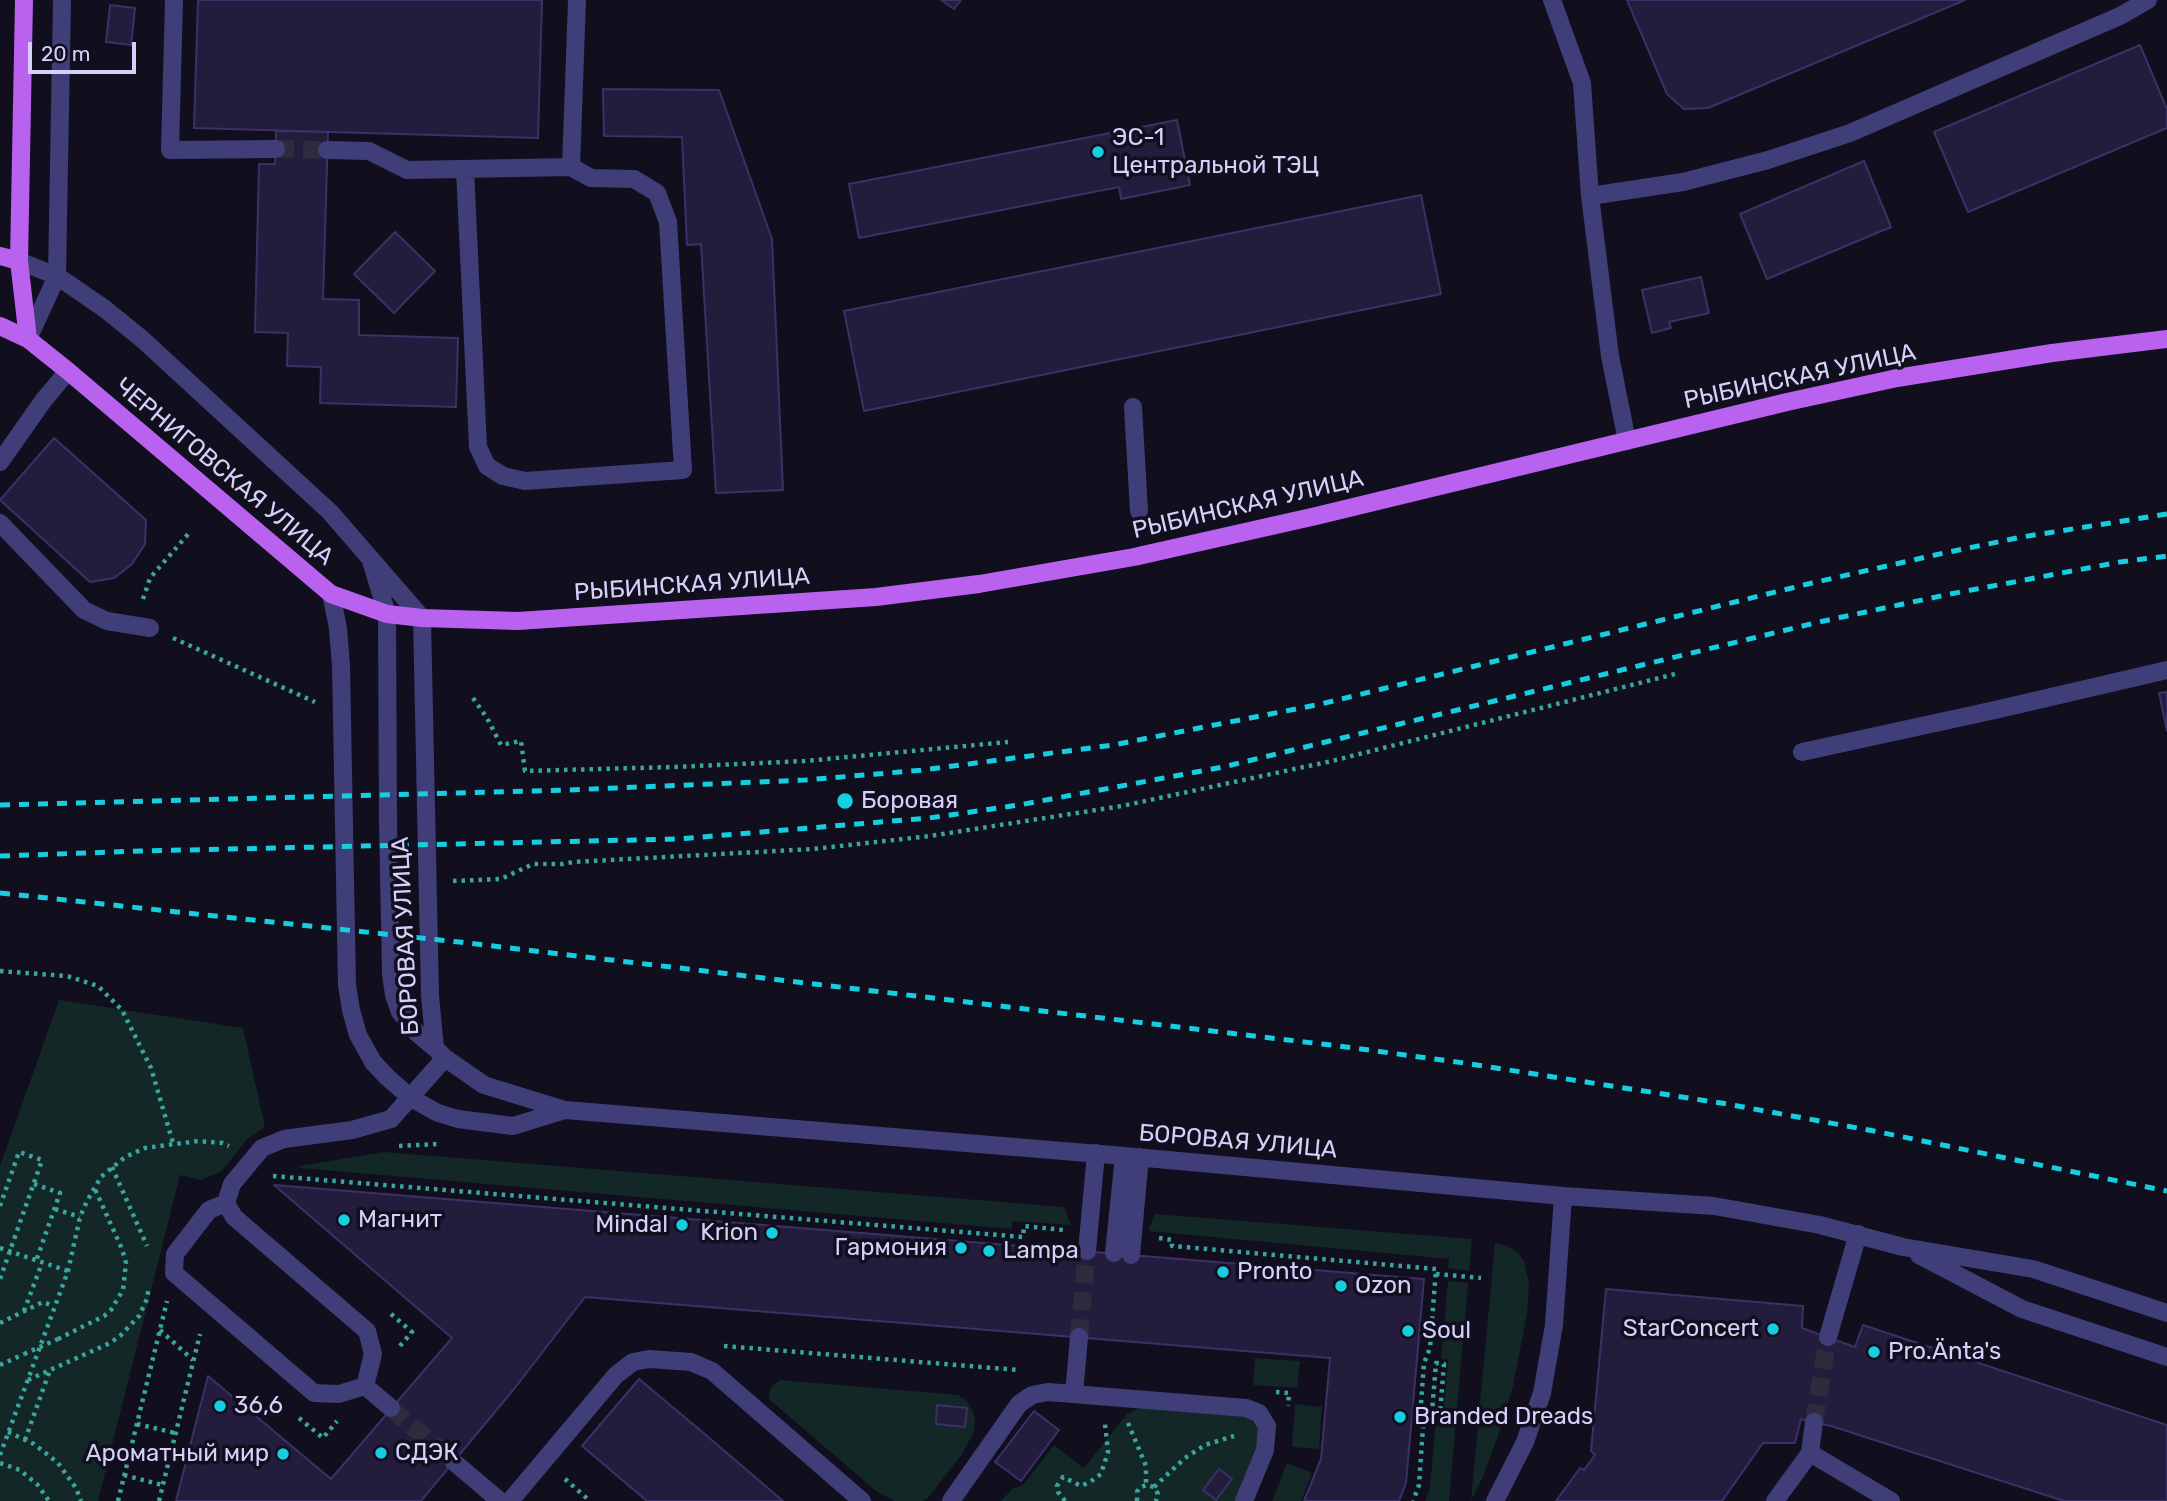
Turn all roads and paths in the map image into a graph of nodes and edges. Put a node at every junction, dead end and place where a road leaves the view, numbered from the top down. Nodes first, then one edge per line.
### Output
1 (24, 0) edge
2 (62, 0) edge
3 (174, 0) edge
4 (577, 0) edge
5 (1552, 0) edge
6 (2148, 0) edge
7 (276, 149) tunnel mouth
8 (327, 150) tunnel mouth
9 (571, 167) junction
10 (465, 169) junction
11 (1590, 196) junction
12 (0, 256) edge
13 (19, 261) junction
14 (57, 276) junction
15 (0, 326) edge
16 (28, 339) junction
17 (2167, 339) edge
18 (68, 371) junction
19 (1133, 407) dead end
20 (1627, 441) junction
21 (0, 462) edge
22 (1139, 511) dead end
23 (0, 523) edge
24 (190, 533) dead end
25 (371, 561) junction
26 (331, 594) junction
27 (387, 614) junction
28 (422, 618) junction
29 (143, 627) junction
30 (2167, 670) edge
31 (1675, 674) dead end
32 (473, 698) dead end
33 (319, 704) dead end
34 (1008, 742) dead end
35 (1802, 752) dead end
36 (388, 823) joint
37 (344, 825) joint
38 (452, 881) dead end
39 (0, 971) edge
40 (440, 1053) junction
41 (411, 1098) junction
42 (565, 1110) junction
43 (173, 1143) junction
44 (1096, 1153) junction
45 (1132, 1156) junction
46 (250, 1161) junction
47 (112, 1167) junction
48 (34, 1184) junction
49 (94, 1187) junction
50 (1563, 1196) junction
51 (226, 1203) junction
52 (0, 1206) edge
53 (55, 1209) junction
54 (80, 1217) junction
55 (1054, 1229) dead end
56 (1857, 1234) junction
57 (1160, 1238) dead end
58 (1903, 1247) junction
59 (0, 1248) edge
60 (148, 1250) dead end
61 (1087, 1251) tunnel mouth
62 (10, 1252) junction
63 (1123, 1254) dead end
64 (39, 1262) junction
65 (68, 1271) junction
66 (174, 1273) junction
67 (1436, 1275) junction
68 (1481, 1278) dead end
69 (0, 1279) edge
70 (150, 1281) dead end
71 (54, 1306) junction
72 (24, 1311) junction
73 (2167, 1313) edge
74 (0, 1323) edge
75 (159, 1330) junction
76 (200, 1334) dead end
77 (1079, 1337) tunnel mouth
78 (1828, 1337) tunnel mouth
79 (2167, 1357) edge
80 (193, 1360) junction
81 (0, 1365) edge
82 (51, 1369) junction
83 (28, 1380) junction
84 (365, 1386) junction
85 (1074, 1394) junction
86 (1099, 1396) junction
87 (391, 1408) tunnel mouth
88 (1421, 1411) junction
89 (1468, 1416) dead end
90 (1814, 1422) tunnel mouth
91 (136, 1424) junction
92 (8, 1432) junction
93 (175, 1433) junction
94 (25, 1440) junction
95 (1138, 1445) dead end
96 (1810, 1453) junction
97 (0, 1455) edge
98 (1185, 1458) dead end
99 (454, 1462) tunnel mouth
100 (0, 1463) edge
101 (124, 1475) junction
102 (162, 1485) junction
103 (1146, 1485) junction
104 (1154, 1487) junction
105 (48, 1501) edge
106 (81, 1501) edge
107 (118, 1501) edge
108 (159, 1501) edge
109 (500, 1501) edge
110 (510, 1501) edge
111 (862, 1501) edge
112 (951, 1501) edge
113 (1065, 1501) edge
114 (1137, 1501) edge
115 (1156, 1501) edge
116 (1244, 1501) edge
117 (1413, 1501) edge
118 (1495, 1501) edge
119 (1775, 1501) edge
120 (1891, 1501) edge

1 - 13 main road
2 - 14 street
3 - 7 street
4 - 9 street
5 - 11 street
6 - 11 street
8 - 10 street
9 - 10 street
9 - 10 street
11 - 20 street
12 - 13 main road, ЧЕРНИГОВСКАЯ УЛИЦА
13 - 14 street, ЧЕРНИГОВСКАЯ УЛИЦА
13 - 16 main road
14 - 16 street
14 - 25 street, ЧЕРНИГОВСКАЯ УЛИЦА
15 - 16 main road, ЧЕРНИГОВСКАЯ УЛИЦА
16 - 18 main road, ЧЕРНИГОВСКАЯ УЛИЦА
17 - 20 main road, РЫБИНСКАЯ УЛИЦА
18 - 21 street
18 - 26 main road, ЧЕРНИГОВСКАЯ УЛИЦА
19 - 22 street
20 - 28 main road, РЫБИНСКАЯ УЛИЦА
23 - 29 street
24 - 29 path
25 - 27 street, ЧЕРНИГОВСКАЯ УЛИЦА
25 - 28 street, ЧЕРНИГОВСКАЯ УЛИЦА
26 - 27 main road, РЫБИНСКАЯ УЛИЦА
26 - 37 street, ЧЕРНИГОВСКАЯ УЛИЦА
27 - 28 main road, РЫБИНСКАЯ УЛИЦА
27 - 36 street, ЧЕРНИГОВСКАЯ УЛИЦА
28 - 40 street, БОРОВАЯ УЛИЦА
29 - 33 path
30 - 35 street
31 - 38 path
32 - 34 path
36 - 40 street, БОРОВАЯ УЛИЦА
37 - 41 street, БОРОВАЯ УЛИЦА
39 - 43 path
40 - 41 street
40 - 42 street, БОРОВАЯ УЛИЦА
41 - 42 street, БОРОВАЯ УЛИЦА
41 - 46 street
42 - 44 street, БОРОВАЯ УЛИЦА
43 - 46 path
43 - 47 path
44 - 45 street, БОРОВАЯ УЛИЦА
44 - 61 street
45 - 50 street, БОРОВАЯ УЛИЦА
45 - 63 street
46 - 51 street
46 - 55 path
47 - 49 path
47 - 60 path
48 - 52 path
48 - 53 path
48 - 62 path
49 - 54 path
49 - 81 path, bridge
50 - 56 street, БОРОВАЯ УЛИЦА
50 - 118 street
51 - 66 street
51 - 84 street
53 - 54 path
53 - 64 path
54 - 65 path
56 - 58 street, БОРОВАЯ УЛИЦА
56 - 78 street
57 - 67 path
58 - 73 street, БОРОВАЯ УЛИЦА
58 - 79 street, БОРОВАЯ УЛИЦА
59 - 62 path
62 - 64 path
62 - 69 path
64 - 65 path
64 - 72 path
65 - 71 path
66 - 75 path
66 - 84 street
67 - 68 path
67 - 88 path
70 - 82 path
71 - 72 path
71 - 83 path
72 - 74 path
75 - 80 path
75 - 91 path
76 - 80 path
77 - 85 street
80 - 93 path
82 - 83 path
82 - 94 path
83 - 92 path
84 - 87 street
85 - 86 street
85 - 112 street
86 - 113 path
86 - 116 street
88 - 89 path
88 - 117 path
90 - 96 street
91 - 93 path
91 - 101 path
92 - 94 path
92 - 97 path
93 - 102 path
94 - 106 path
95 - 103 path
96 - 119 street
96 - 120 street
98 - 104 path
99 - 109 street
100 - 105 path
101 - 102 path
101 - 107 path
102 - 108 path
103 - 104 path
103 - 114 path
104 - 115 path
110 - 111 street

